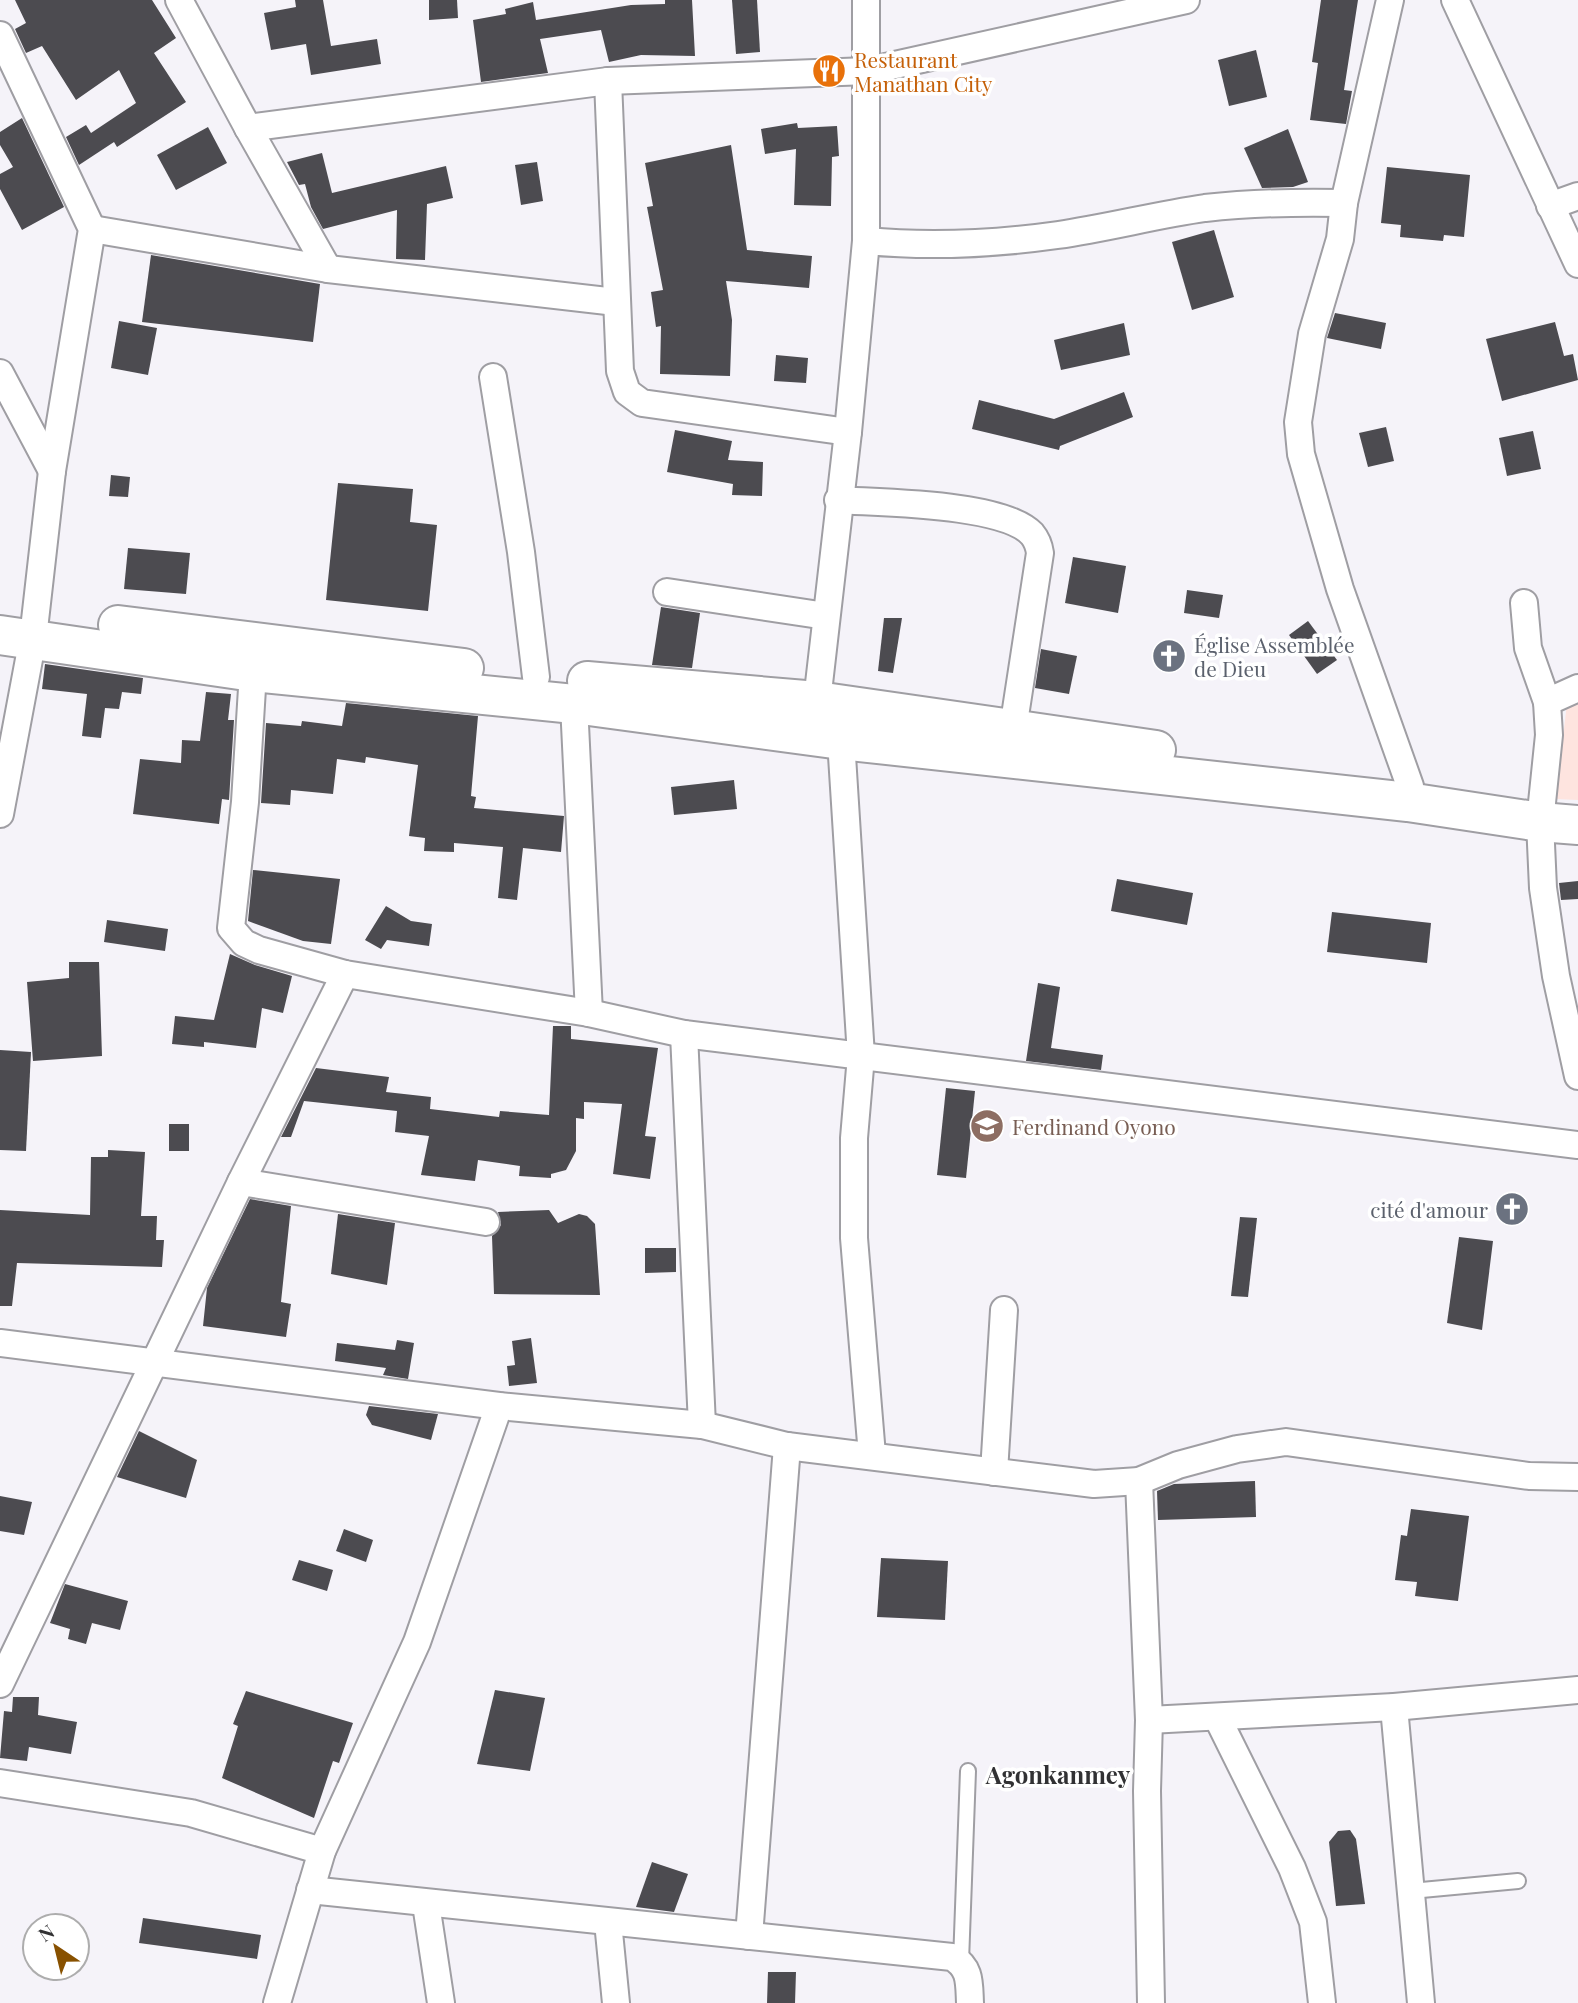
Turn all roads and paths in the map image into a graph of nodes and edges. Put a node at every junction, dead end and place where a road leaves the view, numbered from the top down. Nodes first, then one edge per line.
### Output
1 (179, 0) edge
2 (866, 0) edge
3 (1186, 0) edge
4 (1390, 0) edge
5 (1455, 0) edge
6 (0, 35) edge
7 (868, 71) junction
8 (608, 81) junction
9 (248, 128) junction
10 (1578, 196) edge
11 (1344, 203) junction
12 (1550, 206) junction
13 (92, 229) junction
14 (866, 241) junction
15 (1578, 264) edge
16 (328, 269) junction
17 (616, 302) junction
18 (0, 373) edge
19 (493, 377) dead end
20 (848, 432) junction
21 (52, 471) junction
22 (838, 500) junction
23 (667, 592) dead end
24 (1524, 603) dead end
25 (826, 616) junction
26 (17, 625) edge
27 (253, 672) junction
28 (536, 677) junction
29 (1578, 688) edge
30 (817, 701) junction
31 (1547, 702) junction
32 (574, 704) junction
33 (1013, 729) junction
34 (841, 740) junction
35 (1410, 786) junction
36 (1554, 807) edge
37 (0, 814) edge
38 (1578, 825) edge
39 (345, 974) junction
40 (589, 1013) junction
41 (684, 1034) junction
42 (861, 1056) junction
43 (1578, 1076) edge
44 (1578, 1145) edge
45 (241, 1182) junction
46 (486, 1222) dead end
47 (1004, 1310) dead end
48 (0, 1343) edge
49 (155, 1363) junction
50 (499, 1406) junction
51 (702, 1425) junction
52 (787, 1446) junction
53 (872, 1455) junction
54 (994, 1472) junction
55 (1578, 1477) edge
56 (1139, 1481) junction
57 (0, 1684) edge
58 (1578, 1690) edge
59 (1394, 1707) junction
60 (1217, 1717) junction
61 (1149, 1720) junction
62 (968, 1771) dead end
63 (0, 1783) edge
64 (322, 1851) junction
65 (1518, 1881) dead end
66 (310, 1890) junction
67 (1411, 1891) junction
68 (426, 1904) junction
69 (608, 1922) junction
70 (749, 1936) junction
71 (961, 1962) junction
72 (277, 2003) edge
73 (442, 2003) edge
74 (616, 2003) edge
75 (970, 2003) edge
76 (1151, 2003) edge
77 (1322, 2003) edge
78 (1421, 2003) edge

1 - 9 street
2 - 7 street
3 - 7 street
4 - 11 street
5 - 12 street
6 - 13 street
7 - 8 street
7 - 14 street
8 - 9 street
8 - 17 street
9 - 16 street
10 - 12 street
11 - 14 street
11 - 35 street
12 - 15 street
13 - 16 street
13 - 21 street
14 - 20 street
16 - 17 street
17 - 20 street
18 - 21 street
19 - 28 street
20 - 22 street
21 - 26 street
22 - 25 street
22 - 33 street
23 - 25 street
24 - 31 street
25 - 30 street
26 - 27 main road
26 - 28 main road
26 - 37 street
27 - 32 main road
27 - 39 street
28 - 30 main road
29 - 31 street
30 - 33 main road
30 - 34 street
31 - 36 street
32 - 34 main road
32 - 40 street
33 - 35 main road
34 - 36 main road
34 - 42 street
35 - 36 main road
36 - 38 main road
36 - 43 street
39 - 40 street
39 - 45 street
40 - 41 street
41 - 42 street
41 - 51 street
42 - 44 street
42 - 53 street
45 - 46 street
45 - 49 street
47 - 54 street
48 - 49 street
49 - 50 street
49 - 57 street
50 - 51 street
50 - 64 street
51 - 52 street
52 - 53 street
52 - 70 street
53 - 54 street
54 - 56 street
55 - 56 street
56 - 61 street
58 - 59 street
59 - 60 street
59 - 67 street
60 - 61 street
60 - 77 street
61 - 76 street
62 - 71 lane
63 - 64 street
64 - 66 street
65 - 67 lane
66 - 68 street
66 - 72 street
67 - 78 street
68 - 69 street
68 - 73 street
69 - 70 street
69 - 74 street
70 - 71 street
71 - 75 street

